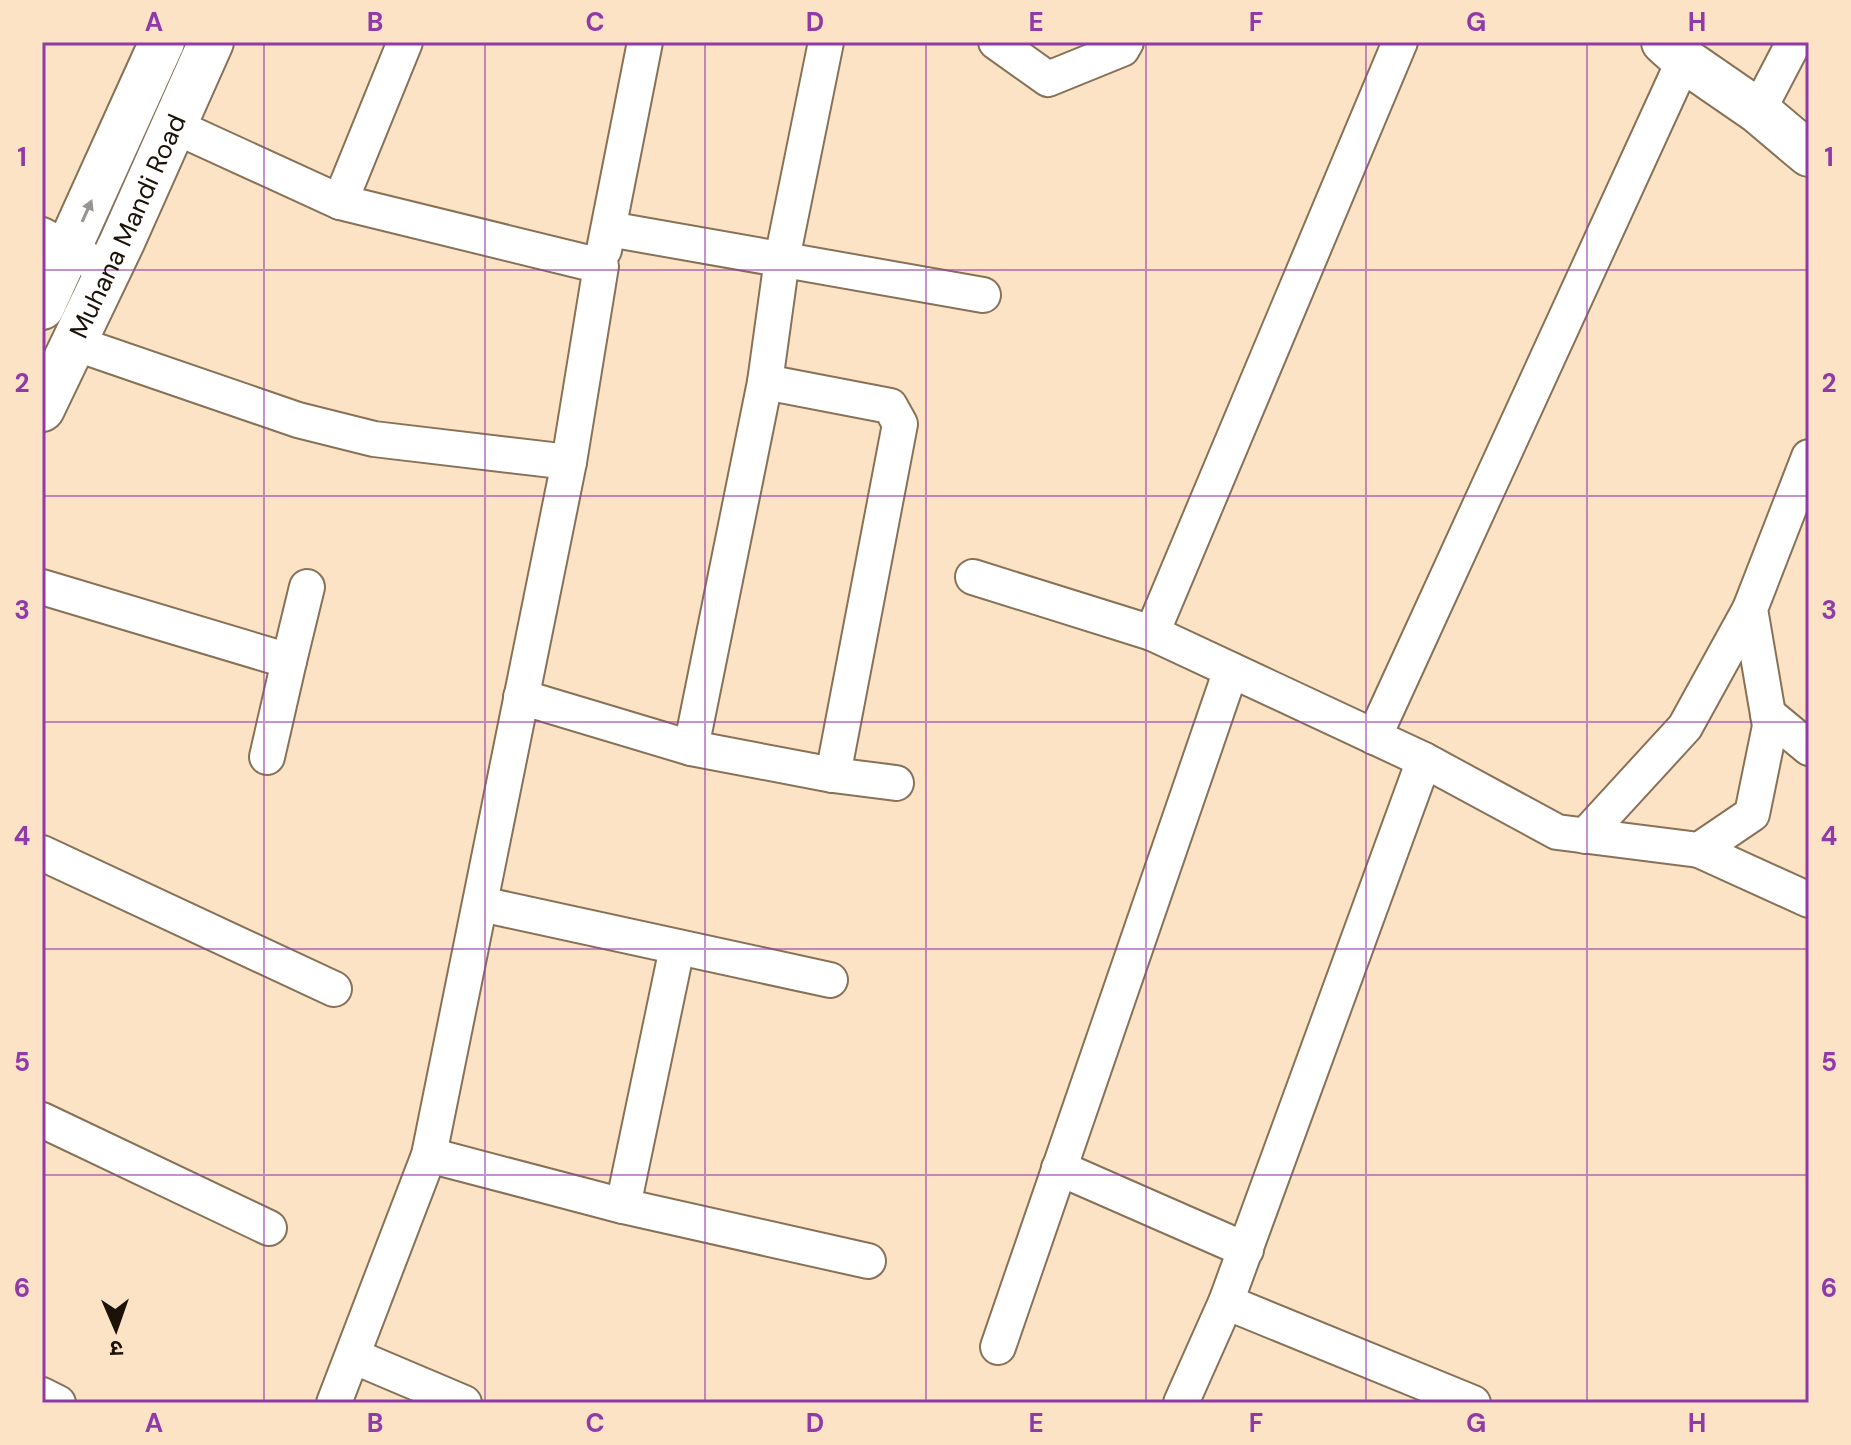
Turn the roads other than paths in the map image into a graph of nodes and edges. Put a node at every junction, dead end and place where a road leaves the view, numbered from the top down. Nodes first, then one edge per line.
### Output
1 (162, 42) edge
2 (211, 42) edge
3 (405, 42) edge
4 (645, 42) edge
5 (826, 42) edge
6 (996, 42) edge
7 (1126, 42) edge
8 (1400, 42) edge
9 (1794, 42) edge
10 (1674, 51) edge
11 (1758, 111) junction
12 (174, 126) junction
13 (1809, 154) edge
14 (340, 202) junction
15 (609, 229) junction
16 (56, 243) edge
17 (782, 259) junction
18 (601, 266) junction
19 (109, 271) junction
20 (983, 295) dead end
21 (42, 307) edge
22 (74, 343) junction
23 (765, 382) junction
24 (42, 409) edge
25 (1809, 457) edge
26 (569, 462) junction
27 (973, 577) dead end
28 (42, 587) edge
29 (307, 587) dead end
30 (1750, 609) junction
31 (1152, 633) junction
32 (289, 661) junction
33 (1231, 670) junction
34 (521, 697) junction
35 (1768, 714) junction
36 (1374, 737) junction
37 (691, 748) junction
38 (1809, 748) edge
39 (267, 757) dead end
40 (1424, 760) junction
41 (833, 775) junction
42 (896, 783) dead end
43 (1585, 836) junction
44 (1699, 850) junction
45 (42, 853) edge
46 (1809, 900) edge
47 (481, 904) junction
48 (677, 948) junction
49 (830, 980) dead end
50 (334, 989) dead end
51 (42, 1120) edge
52 (429, 1155) junction
53 (1059, 1168) junction
54 (623, 1206) junction
55 (269, 1228) dead end
56 (1246, 1250) junction
57 (868, 1261) dead end
58 (1226, 1302) junction
59 (998, 1347) dead end
60 (353, 1356) junction
61 (1397, 1390) edge
62 (42, 1395) edge
63 (58, 1403) edge
64 (334, 1403) edge
65 (464, 1403) edge
66 (1181, 1403) edge
67 (1473, 1403) edge

16 -> 1 main road
2 - 12 main road, Muhana Mandi Road
3 - 14 street
4 - 15 street
5 - 17 street
6 - 7 street
8 - 31 street
9 - 11 street
10 - 11 main road
10 - 36 street
11 - 13 main road
12 - 14 street
12 - 19 main road, Muhana Mandi Road
14 - 18 street
15 - 17 street
15 - 18 street
16 - 19 street
16 - 21 main road
17 - 20 street
17 - 23 street
18 - 26 street
19 - 22 main road, Muhana Mandi Road
22 - 24 main road, Muhana Mandi Road
22 - 26 street
23 - 37 street
23 - 41 street
25 - 30 street
26 - 34 street
27 - 31 street
28 - 32 street
29 - 32 street
30 - 35 street
30 - 43 street
31 - 33 street
32 - 39 street
33 - 36 street
33 - 53 street
34 - 37 street
34 - 47 street
35 - 38 street
35 - 44 street
36 - 40 street
37 - 41 street
40 - 43 street
40 - 56 street
41 - 42 street
43 - 44 street
44 - 46 street
45 - 50 street
47 - 48 street
47 - 52 street
48 - 49 street
48 - 54 street
51 - 55 street
52 - 54 street
52 - 60 street
53 - 56 street
53 - 59 street
54 - 57 street
56 - 58 street
58 - 61 street
58 - 66 street
60 - 64 street
60 - 65 street
61 - 67 street
62 - 63 street

